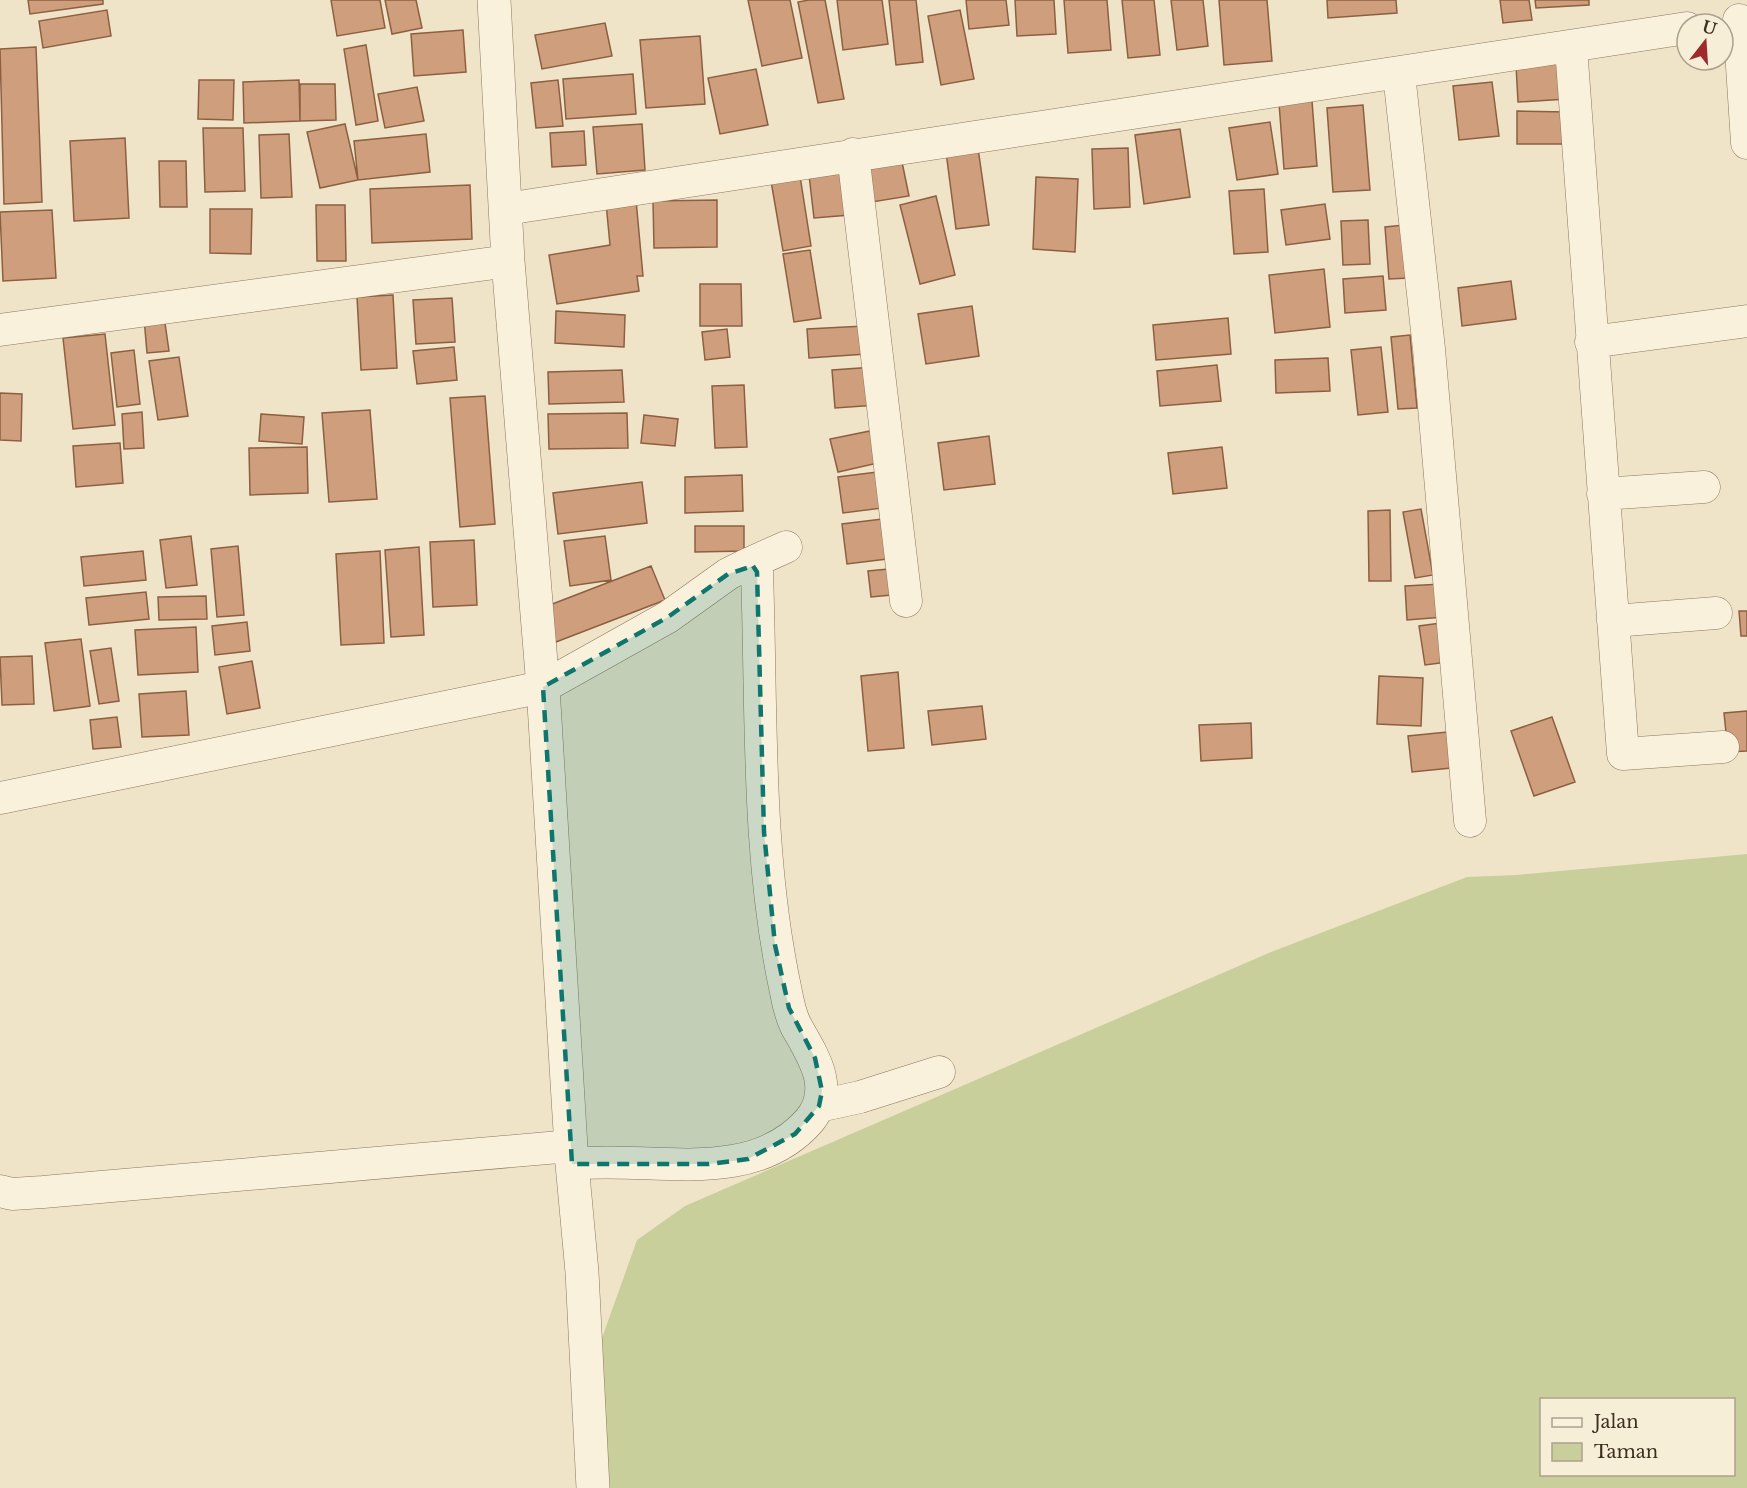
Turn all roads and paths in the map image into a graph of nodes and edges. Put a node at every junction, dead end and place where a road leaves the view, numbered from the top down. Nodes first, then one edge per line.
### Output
1 (494, 0) edge
2 (1675, 30) edge
3 (1735, 30) edge
4 (1571, 47) junction
5 (1399, 74) junction
6 (1747, 143) edge
7 (854, 154) junction
8 (506, 209) junction
9 (508, 261) junction
10 (1747, 321) edge
11 (0, 330) edge
12 (1591, 342) junction
13 (1704, 487) dead end
14 (1603, 494) junction
15 (786, 547) dead end
16 (746, 565) junction
17 (906, 601) dead end
18 (1716, 613) dead end
19 (1613, 621) junction
20 (543, 687) junction
21 (1723, 747) dead end
22 (0, 798) edge
23 (1470, 821) dead end
24 (939, 1072) dead end
25 (819, 1106) junction
26 (571, 1160) junction
27 (0, 1191) edge
28 (592, 1488) edge

1 - 8 street
2 - 4 street
3 - 6 street
4 - 5 street
4 - 12 street
5 - 7 street
5 - 23 street
7 - 8 street
7 - 17 street
8 - 9 street
9 - 11 street
9 - 20 street
10 - 12 street
12 - 14 street
13 - 14 street
14 - 19 street
15 - 16 street
16 - 20 street
16 - 25 street
18 - 19 street
19 - 21 street
20 - 22 street
20 - 26 street
24 - 25 street
25 - 26 street
26 - 27 street
26 - 28 street

